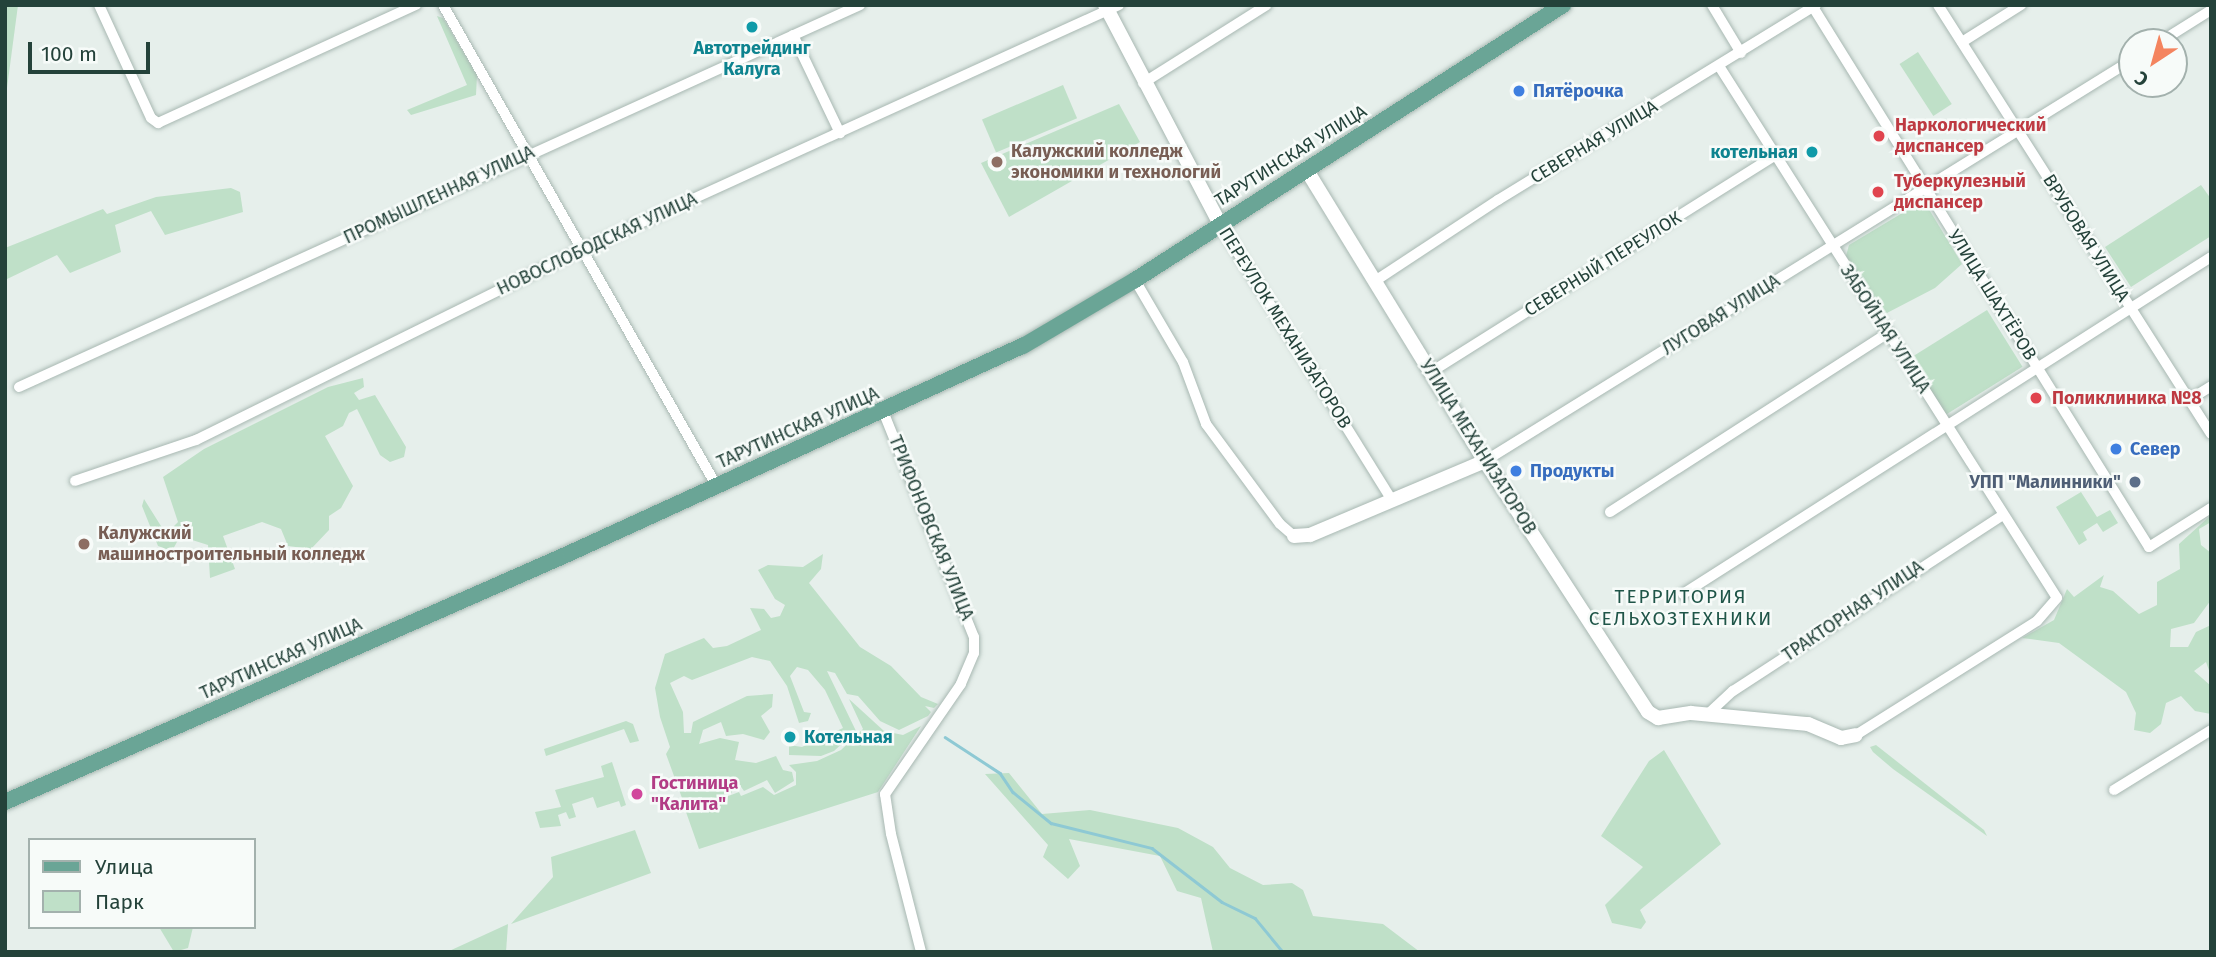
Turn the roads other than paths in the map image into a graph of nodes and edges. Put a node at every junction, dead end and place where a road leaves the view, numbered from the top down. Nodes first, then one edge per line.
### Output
1 (99, 5) edge
2 (415, 5) edge
3 (443, 5) edge
4 (860, 5) edge
5 (1267, 5) edge
6 (1563, 5) edge
7 (1712, 5) edge
8 (1938, 5) edge
9 (2021, 5) edge
10 (1814, 6) edge
11 (1111, 7) edge
12 (2211, 10) edge
13 (2182, 28) edge
14 (793, 35) junction
15 (1962, 43) junction
16 (1741, 53) junction
17 (1719, 66) junction
18 (2118, 69) edge
19 (1143, 82) junction
20 (2018, 132) junction
21 (840, 133) junction
22 (530, 152) junction
23 (1774, 156) junction
24 (1306, 169) junction
25 (1926, 191) junction
26 (1220, 224) junction
27 (1832, 247) junction
28 (583, 249) junction
29 (2211, 257) edge
30 (1135, 280) junction
31 (1375, 281) junction
32 (2130, 308) junction
33 (1888, 333) junction
34 (2036, 366) junction
35 (1432, 372) junction
36 (2211, 386) edge
37 (19, 387) dead end
38 (2189, 400) junction
39 (883, 411) junction
40 (1945, 423) junction
41 (2211, 434) edge
42 (1485, 461) junction
43 (75, 481) dead end
44 (716, 485) junction
45 (1392, 500) junction
46 (2211, 508) edge
47 (1610, 512) dead end
48 (2003, 514) junction
49 (1294, 536) joint
50 (1683, 594) dead end
51 (1708, 714) junction
52 (2211, 730) edge
53 (1856, 735) joint
54 (2114, 790) dead end
55 (5, 802) edge
56 (921, 952) edge

1 - 2 street
3 - 22 street
4 - 14 street, ПРОМЫШЛЕННАЯ УЛИЦА
5 - 19 street
6 - 24 main road, ТАРУТИНСКАЯ УЛИЦА
7 - 16 street
8 - 15 street, ВРУБОВАЯ УЛИЦА
9 - 15 street
10 - 16 street, СЕВЕРНАЯ УЛИЦА
10 - 25 street, УЛИЦА ШАХТЁРОВ
11 - 19 street, ПЕРЕУЛОК МЕХАНИЗАТОРОВ
11 - 21 street, НОВОСЛОБОДСКАЯ УЛИЦА
12 - 13 street
14 - 21 street
14 - 22 street, ПРОМЫШЛЕННАЯ УЛИЦА
15 - 20 street, ВРУБОВАЯ УЛИЦА
16 - 17 street, СЕВЕРНАЯ УЛИЦА
17 - 23 street, ЗАБОЙНАЯ УЛИЦА
17 - 31 street, СЕВЕРНАЯ УЛИЦА
18 - 20 street, ЛУГОВАЯ УЛИЦА
19 - 26 street, ПЕРЕУЛОК МЕХАНИЗАТОРОВ
20 - 25 street, ЛУГОВАЯ УЛИЦА
20 - 32 street, ВРУБОВАЯ УЛИЦА
21 - 28 street, НОВОСЛОБОДСКАЯ УЛИЦА
22 - 28 street
22 - 37 street, ПРОМЫШЛЕННАЯ УЛИЦА
23 - 27 street, ЗАБОЙНАЯ УЛИЦА
23 - 35 street, СЕВЕРНЫЙ ПЕРЕУЛОК
24 - 26 main road, ТАРУТИНСКАЯ УЛИЦА
24 - 31 street, УЛИЦА МЕХАНИЗАТОРОВ
25 - 27 street, ЛУГОВАЯ УЛИЦА
25 - 34 street, УЛИЦА ШАХТЁРОВ
26 - 30 main road, ТАРУТИНСКАЯ УЛИЦА
26 - 45 street, ПЕРЕУЛОК МЕХАНИЗАТОРОВ
27 - 33 street, ЗАБОЙНАЯ УЛИЦА
27 - 42 street, ЛУГОВАЯ УЛИЦА
28 - 43 street, НОВОСЛОБОДСКАЯ УЛИЦА
28 - 44 street
29 - 32 street
30 - 39 main road, ТАРУТИНСКАЯ УЛИЦА
30 - 49 street
31 - 35 street, УЛИЦА МЕХАНИЗАТОРОВ
32 - 34 street
32 - 38 street, ВРУБОВАЯ УЛИЦА
33 - 40 street, ЗАБОЙНАЯ УЛИЦА
33 - 47 street
34 - 40 street
34 - 46 street, УЛИЦА ШАХТЁРОВ
35 - 42 street, УЛИЦА МЕХАНИЗАТОРОВ
36 - 38 street
38 - 41 street, ВРУБОВАЯ УЛИЦА
39 - 44 main road, ТАРУТИНСКАЯ УЛИЦА
39 - 56 street, ТРИФОНОВСКАЯ УЛИЦА
40 - 48 street, ЗАБОЙНАЯ УЛИЦА
40 - 50 street
42 - 45 street, ЛУГОВАЯ УЛИЦА
42 - 51 street, УЛИЦА МЕХАНИЗАТОРОВ
44 - 55 main road, ТАРУТИНСКАЯ УЛИЦА
45 - 49 street, ЛУГОВАЯ УЛИЦА
48 - 51 street, ТРАКТОРНАЯ УЛИЦА
48 - 53 street, ЗАБОЙНАЯ УЛИЦА
51 - 53 street
52 - 54 street

